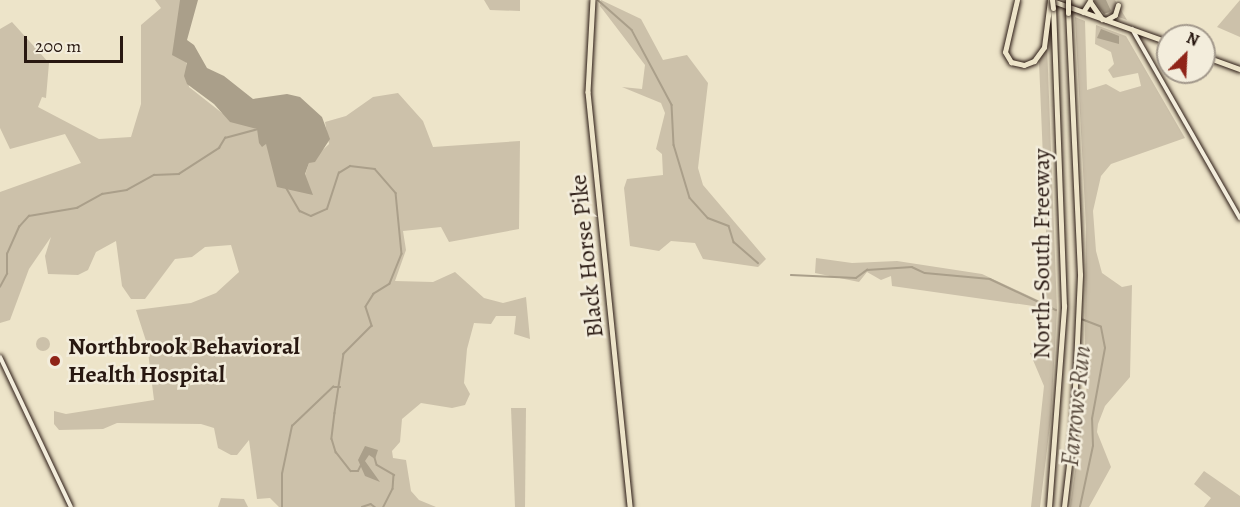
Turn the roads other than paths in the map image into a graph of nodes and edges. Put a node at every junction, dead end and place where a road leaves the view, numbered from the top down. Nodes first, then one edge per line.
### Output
1 (593, 0) edge
2 (1068, 0) edge
3 (1090, 1) edge
4 (1018, 2) edge
5 (1051, 3) edge
6 (1118, 5) dead end
7 (1083, 12) junction
8 (1104, 20) junction
9 (1132, 29) junction
10 (1156, 38) edge
11 (1216, 60) edge
12 (1240, 69) edge
13 (1240, 218) edge
14 (0, 357) edge
15 (71, 507) edge
16 (630, 507) edge
17 (1049, 507) edge
18 (1065, 507) edge

1 - 16 main road, Black Horse Pike
2 - 18 highway, North-South Freeway, bridge
3 - 7 highway
3 - 8 highway
4 - 5 highway
5 - 7 main road
5 - 17 highway, North-South Freeway
6 - 8 main road
7 - 8 main road
8 - 9 main road
9 - 10 main road
9 - 13 main road
11 - 12 main road
14 - 15 main road

